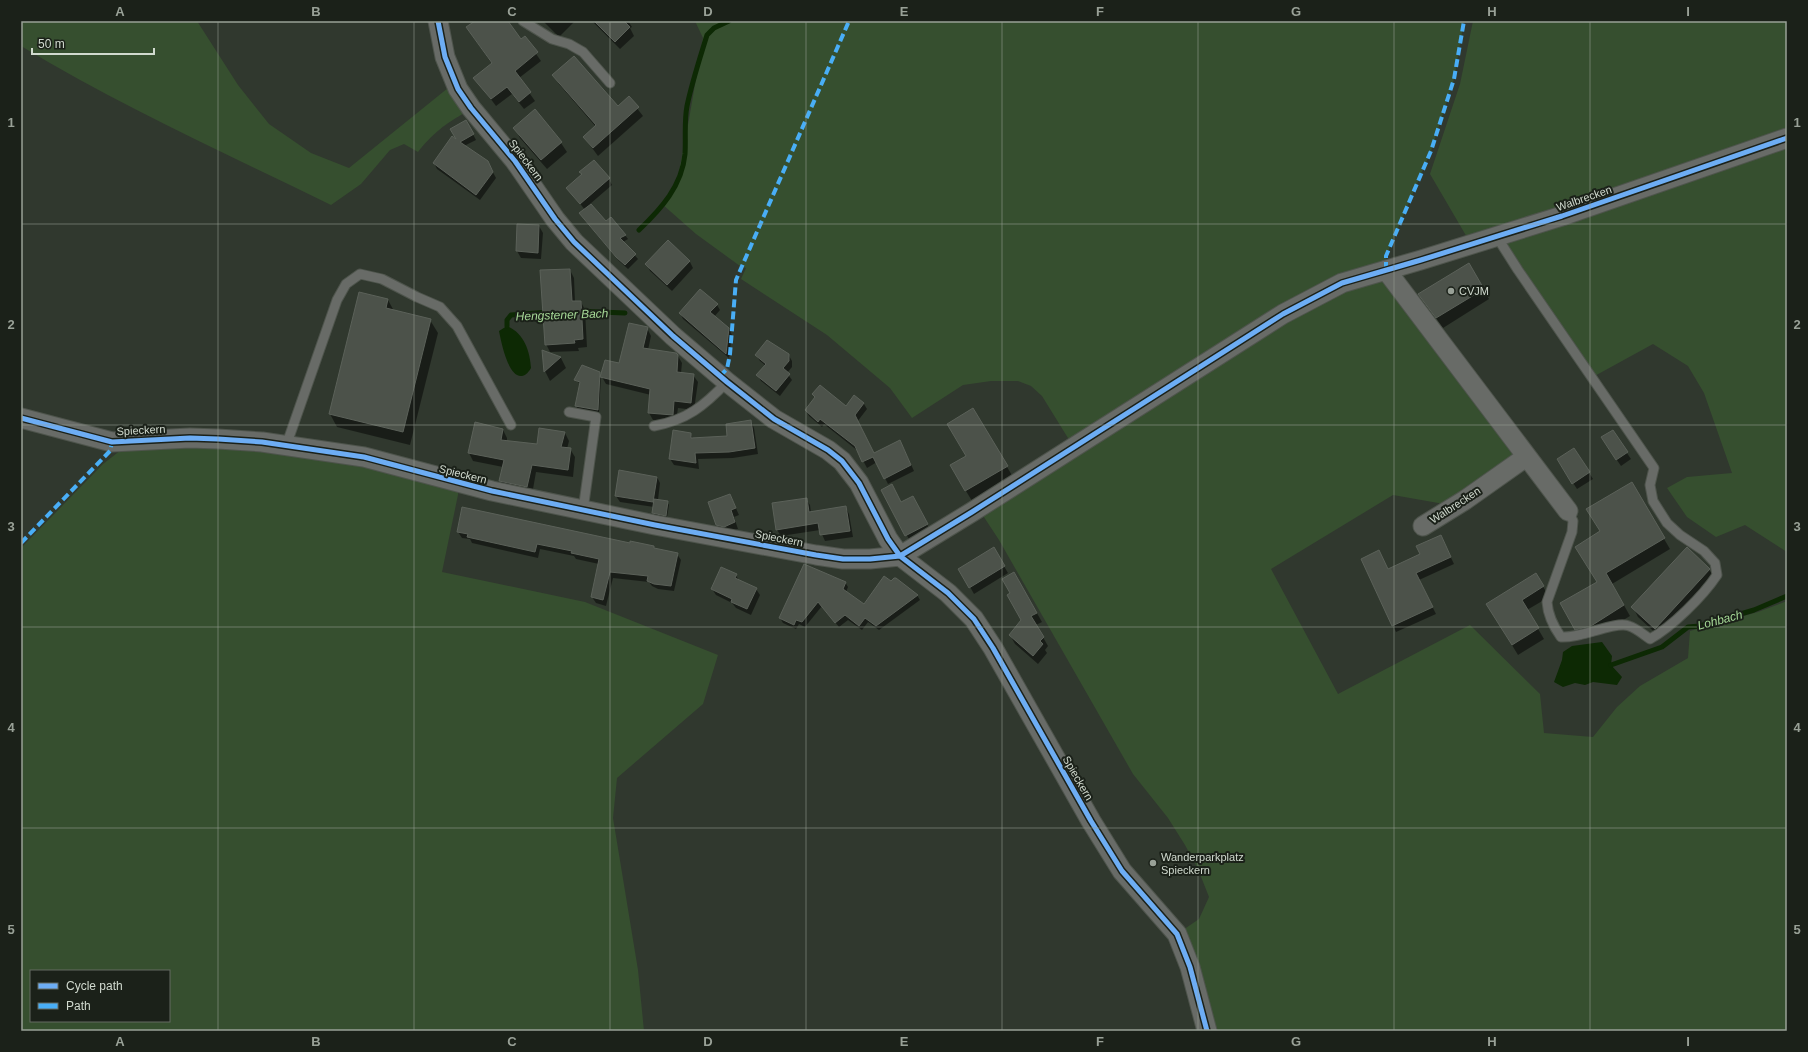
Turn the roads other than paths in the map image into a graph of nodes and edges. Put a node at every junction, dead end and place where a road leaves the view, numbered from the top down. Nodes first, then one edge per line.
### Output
1 (438, 21) edge
2 (523, 21) edge
3 (610, 83) dead end
4 (1787, 138) edge
5 (1497, 237) junction
6 (1386, 270) junction
7 (727, 382) junction
8 (569, 412) dead end
9 (21, 418) edge
10 (512, 425) dead end
11 (654, 426) dead end
12 (286, 446) junction
13 (1074, 447) joint
14 (1526, 457) junction
15 (583, 510) junction
16 (1568, 511) joint
17 (1423, 526) dead end
18 (900, 556) junction
19 (1207, 1031) edge

1 - 7 street, Spieckern
2 - 3 lane
4 - 5 street, Walbrecken
5 - 6 street, Walbrecken
5 - 16 lane
6 - 13 street, Walbrecken
6 - 14 street
7 - 11 lane
7 - 18 street, Spieckern
8 - 15 lane
9 - 12 street, Spieckern
10 - 12 lane
12 - 15 street, Spieckern
13 - 18 street, Spieckern
14 - 16 street
14 - 17 street, Walbrecken
15 - 18 street, Spieckern
18 - 19 street, Spieckern

